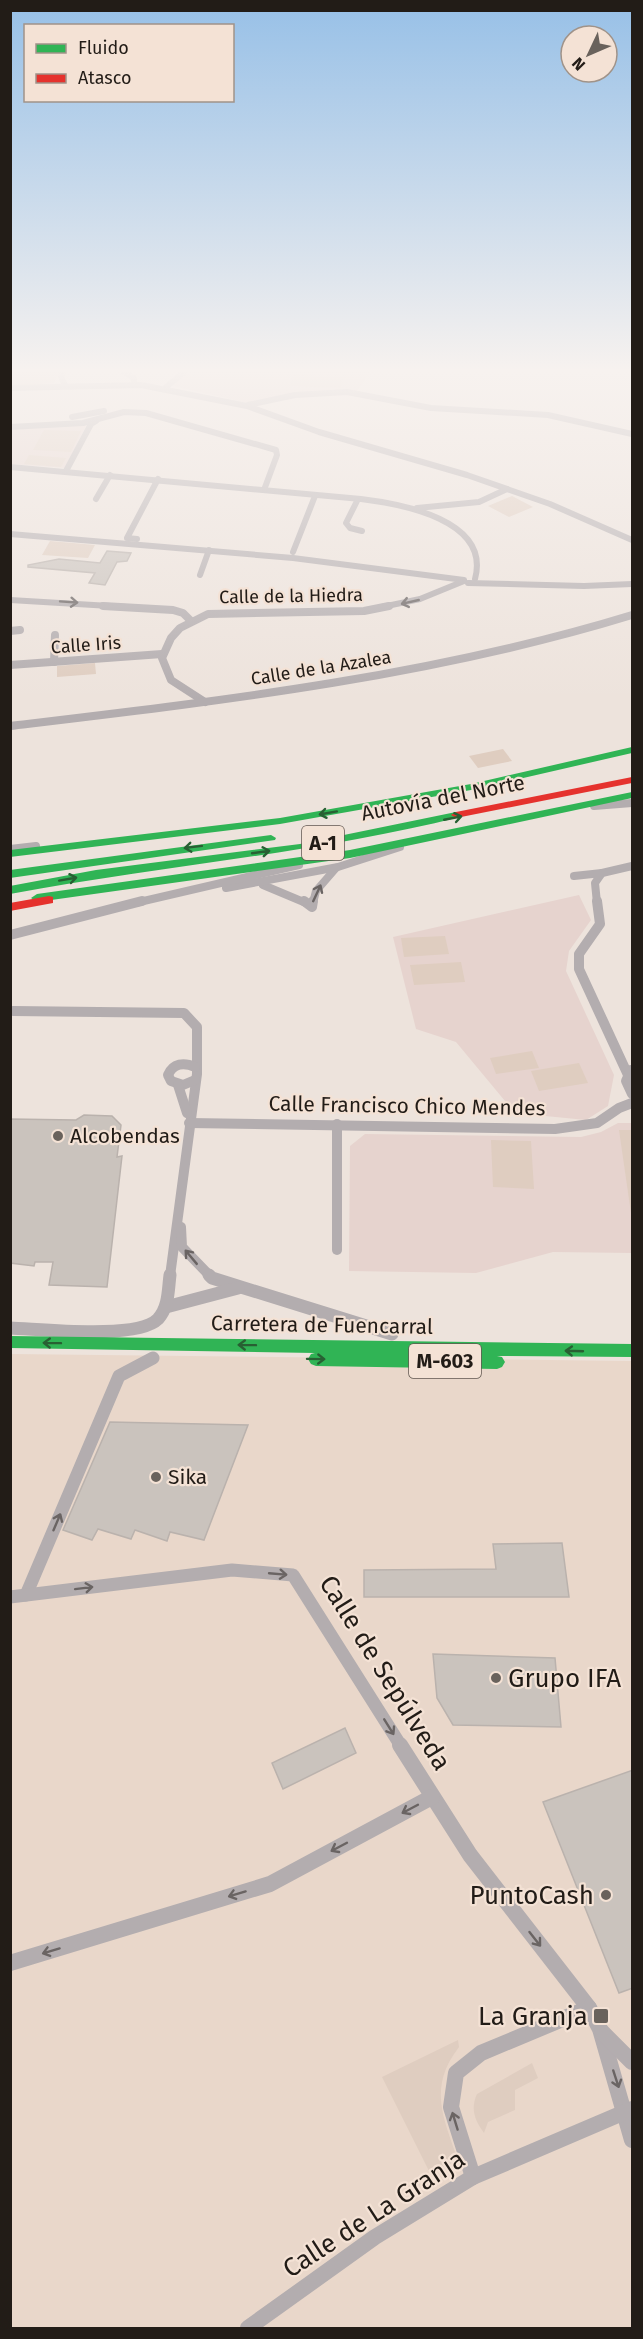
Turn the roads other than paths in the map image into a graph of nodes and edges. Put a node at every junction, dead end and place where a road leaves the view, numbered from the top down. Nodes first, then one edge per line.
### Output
1 (106, 481) edge
2 (157, 481) edge
3 (179, 481) edge
4 (267, 481) edge
5 (485, 481) edge
6 (507, 489) junction
7 (264, 490) junction
8 (315, 496) junction
9 (96, 499) dead end
10 (357, 501) junction
11 (436, 507) junction
12 (415, 508) junction
13 (433, 516) junction
14 (362, 531) dead end
15 (10, 534) edge
16 (153, 540) dead end
17 (633, 540) edge
18 (209, 550) junction
19 (293, 552) dead end
20 (200, 575) dead end
21 (464, 580) junction
22 (475, 580) junction
23 (633, 584) edge
24 (10, 600) edge
25 (633, 615) edge
26 (190, 621) junction
27 (20, 630) dead end
28 (10, 631) edge
29 (55, 635) dead end
30 (162, 654) junction
31 (54, 662) junction
32 (10, 665) edge
33 (188, 690) junction
34 (205, 702) junction
35 (182, 705) junction
36 (10, 726) edge
37 (633, 750) edge
38 (633, 761) edge
39 (633, 767) edge
40 (633, 780) edge
41 (471, 787) junction
42 (633, 787) edge
43 (633, 795) edge
44 (633, 803) edge
45 (582, 806) junction
46 (423, 838) junction
47 (78, 845) junction
48 (383, 847) junction
49 (10, 849) edge
50 (350, 854) junction
51 (10, 855) edge
52 (633, 866) edge
53 (338, 867) junction
54 (602, 873) junction
55 (10, 874) edge
56 (574, 876) dead end
57 (256, 884) junction
58 (101, 889) junction
59 (10, 890) edge
60 (154, 898) junction
61 (10, 902) edge
62 (10, 908) edge
63 (10, 935) edge
64 (11, 1010) edge
65 (199, 1033) junction
66 (615, 1050) junction
67 (633, 1060) edge
68 (183, 1063) junction
69 (195, 1067) junction
70 (630, 1072) edge
71 (195, 1080) junction
72 (178, 1085) junction
73 (630, 1090) edge
74 (633, 1103) edge
75 (619, 1108) junction
76 (189, 1123) junction
77 (337, 1124) junction
78 (180, 1202) junction
79 (337, 1250) dead end
80 (238, 1288) junction
81 (166, 1307) junction
82 (10, 1328) edge
83 (392, 1334) joint
84 (10, 1342) edge
85 (305, 1346) junction
86 (633, 1351) edge
87 (10, 1355) edge
88 (153, 1358) junction
89 (633, 1364) edge
90 (26, 1595) junction
91 (10, 1597) edge
92 (432, 1797) junction
93 (10, 1963) edge
94 (589, 2008) junction
95 (600, 2029) junction
96 (633, 2062) edge
97 (629, 2110) edge
98 (633, 2140) edge
99 (473, 2176) junction
100 (248, 2328) edge

1 - 9 street
2 - 16 street
3 - 7 street
4 - 7 street
5 - 6 street
6 - 11 street
6 - 17 street
7 - 8 street
8 - 10 street
8 - 19 street
10 - 12 street
10 - 14 street
11 - 12 street
11 - 13 street
12 - 13 street
13 - 22 street
15 - 18 street
18 - 20 street
18 - 21 street
21 - 22 street
21 -> 26 street, Calle de la Hiedra
22 - 23 street
24 -> 26 street
25 - 34 street, Calle de la Azalea
26 - 30 street
27 - 28 street
29 - 31 street
30 - 31 street, Calle Iris
30 - 33 street
31 - 32 street, Calle Iris
33 - 34 street
33 - 35 street
34 - 35 street, Calle de la Azalea
35 - 36 street, Calle de la Azalea
37 - 41 highway
38 - 41 highway
39 -> 55 highway, Autovía del Norte / A-1
59 -> 40 highway, Autovía del Norte / A-1
41 -> 47 highway
42 - 48 highway
43 - 45 highway
44 - 45 street
45 - 46 highway
46 - 48 highway
46 - 53 street
47 - 49 street
47 - 51 highway
48 - 50 highway
50 - 58 highway
50 - 60 street
52 - 54 street
53 - 57 street
57 -> 53 street
54 - 56 street
54 - 66 street
57 - 60 street
58 - 61 highway
58 - 62 highway
60 - 63 street
64 - 65 street
65 - 68 street
65 - 69 street
66 - 67 street
66 - 70 street
68 - 69 street
68 - 72 street
69 - 71 street
70 - 73 street
71 - 72 street
71 - 76 street
72 - 76 street
73 - 75 street
74 - 75 street, Calle Francisco Chico Mendes
75 - 77 street, Calle Francisco Chico Mendes
76 - 77 street, Calle Francisco Chico Mendes
76 - 78 street
77 - 79 street
80 -> 78 street
78 - 81 street
80 - 81 street
80 - 83 street
81 - 82 street
83 - 85 highway
85 -> 84 highway, Carretera de Fuencarral / M-603
86 -> 85 highway, Carretera de Fuencarral / M-603
87 - 88 highway, Carretera de Fuencarral / M-603
88 -> 89 highway, Carretera de Fuencarral / M-603
90 -> 88 street
90 - 91 street, Calle de Sepúlveda
90 -> 92 street, Calle de Sepúlveda
92 -> 93 street
92 -> 94 street, Calle de Sepúlveda
94 - 95 street, Calle de Sepúlveda
99 -> 94 street
95 - 96 street, Calle de Sepúlveda
95 -> 97 street, Calle de Sepúlveda
97 - 98 street, Calle de Sepúlveda
97 - 99 street, Calle de La Granja
99 - 100 street, Calle de La Granja

